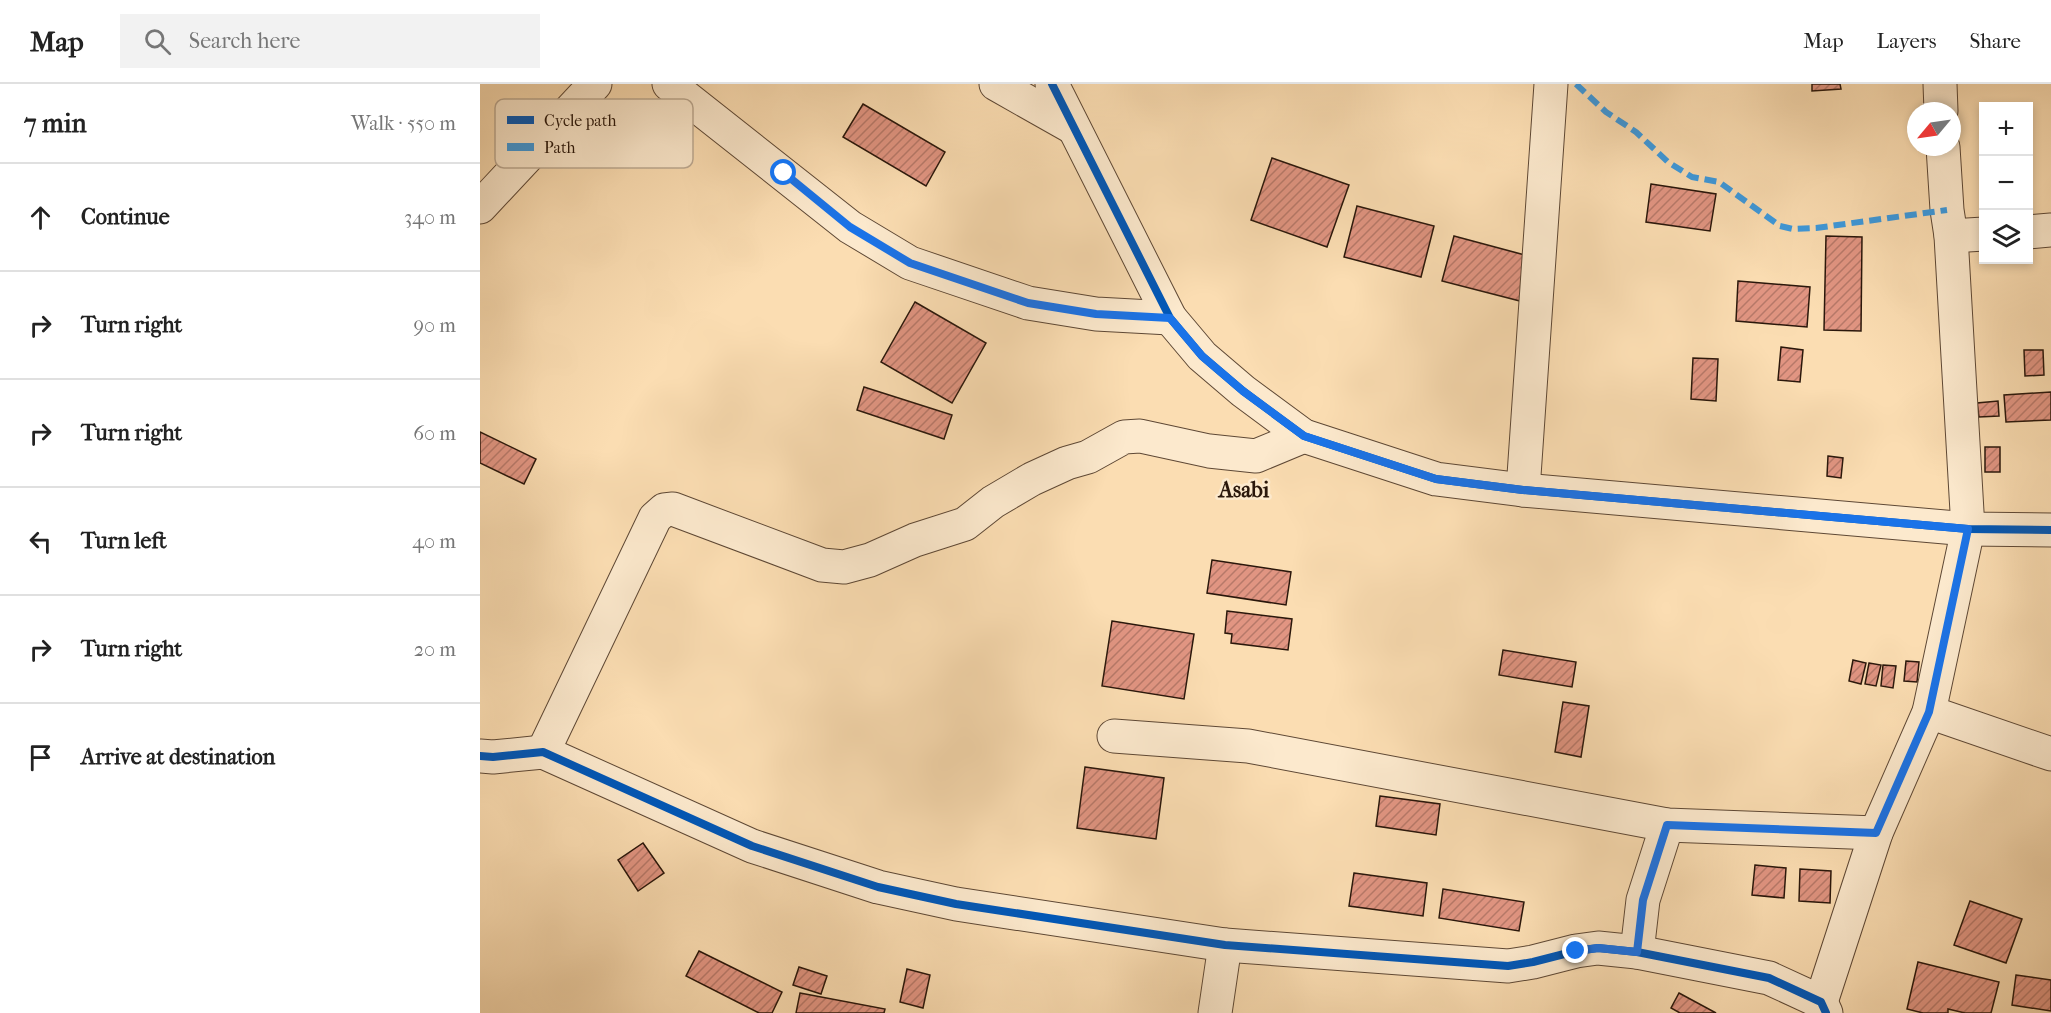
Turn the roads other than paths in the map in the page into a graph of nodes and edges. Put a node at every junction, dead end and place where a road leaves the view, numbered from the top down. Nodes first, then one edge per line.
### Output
1 (595, 84) edge
2 (669, 84) edge
3 (996, 84) edge
4 (1052, 84) edge
5 (1551, 84) edge
6 (1940, 84) edge
7 (581, 99) edge
8 (688, 99) edge
9 (1941, 102) edge
10 (693, 103) edge
11 (1072, 127) junction
12 (1944, 156) edge
13 (516, 168) edge
14 (480, 207) edge
15 (2051, 230) edge
16 (2033, 232) edge
17 (1979, 234) edge
18 (1951, 236) junction
19 (1170, 318) junction
20 (1304, 436) junction
21 (1523, 490) junction
22 (1968, 529) junction
23 (2051, 530) edge
24 (1929, 712) junction
25 (1114, 736) dead end
26 (543, 752) junction
27 (2051, 754) edge
28 (480, 756) edge
29 (1667, 825) junction
30 (1876, 833) junction
31 (1225, 945) junction
32 (1637, 952) junction
33 (1824, 1007) edge
34 (1215, 1013) edge

1 - 7 street
2 - 8 street
3 - 11 street
4 - 11 street
5 - 21 street
6 - 9 street
10 - 19 street
11 - 19 street
12 - 18 street
13 - 14 street
15 - 16 street
17 - 18 street
18 - 22 street
19 - 20 street
20 - 21 street
20 - 26 street
21 - 22 street
22 - 23 street
22 - 24 street
24 - 27 street
24 - 30 street
25 - 29 street
26 - 28 street
26 - 31 street
29 - 30 street
29 - 32 street
30 - 33 street
31 - 32 street
31 - 34 street
32 - 33 street

